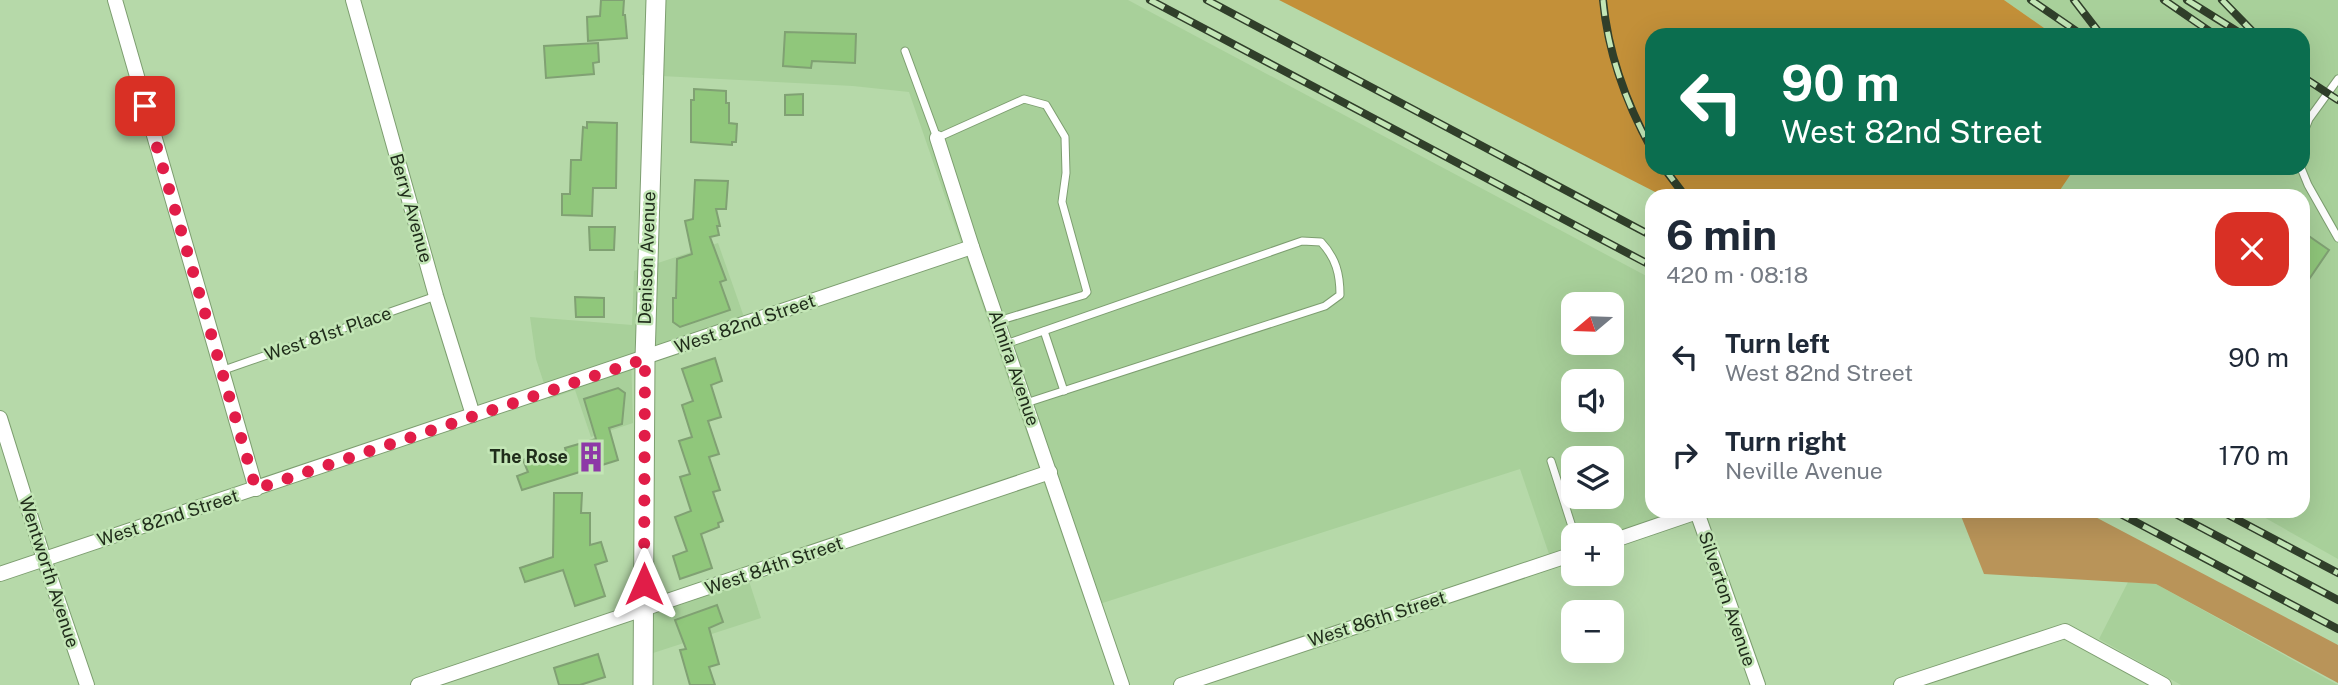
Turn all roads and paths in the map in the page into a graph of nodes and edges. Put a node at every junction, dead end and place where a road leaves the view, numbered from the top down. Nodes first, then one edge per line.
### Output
1 (115, 0) edge
2 (353, 0) edge
3 (656, 0) edge
4 (905, 51) dead end
5 (2338, 79) edge
6 (2310, 118) edge
7 (937, 138) junction
8 (2304, 175) edge
9 (2338, 238) edge
10 (972, 247) junction
11 (436, 296) junction
12 (998, 321) junction
13 (1044, 331) junction
14 (1006, 344) junction
15 (645, 359) junction
16 (220, 372) junction
17 (1064, 391) junction
18 (1026, 404) junction
19 (473, 415) junction
20 (0, 418) edge
21 (1551, 461) dead end
22 (1050, 472) junction
23 (256, 489) junction
24 (1679, 518) edge
25 (1699, 518) edge
26 (1571, 523) edge
27 (1624, 537) edge
28 (1561, 558) edge
29 (44, 559) junction
30 (0, 574) edge
31 (644, 610) junction
32 (88, 685) edge
33 (418, 685) edge
34 (643, 685) edge
35 (1122, 685) edge
36 (1181, 685) edge
37 (1758, 685) edge
38 (1901, 685) edge
39 (2164, 685) edge

1 - 16 street
2 - 11 street, Berry Avenue
3 - 15 main road, Denison Avenue
4 - 7 lane, Almira Avenue
5 - 6 lane
7 - 10 street, Almira Avenue
7 - 12 lane
8 - 9 lane
10 - 12 street, Almira Avenue
10 - 15 street, West 82nd Street
11 - 16 lane, West 81st Place
11 - 19 street, Berry Avenue
12 - 14 street, Almira Avenue
13 - 14 lane
13 - 17 lane
13 - 17 lane
14 - 18 street, Almira Avenue
15 - 19 street, West 82nd Street
15 - 31 main road, Denison Avenue
16 - 23 street
17 - 18 lane
18 - 22 street, Almira Avenue
19 - 23 street, West 82nd Street
20 - 29 street, Wentworth Avenue
21 - 26 lane
22 - 31 street, West 84th Street
22 - 35 street, Almira Avenue
23 - 29 street, West 82nd Street
24 - 27 street
25 - 37 street, Silverton Avenue
28 - 36 street, West 86th Street
29 - 30 street, West 82nd Street
29 - 32 street, Wentworth Avenue
31 - 33 street, West 84th Street
31 - 34 main road, Denison Avenue
38 - 39 street

